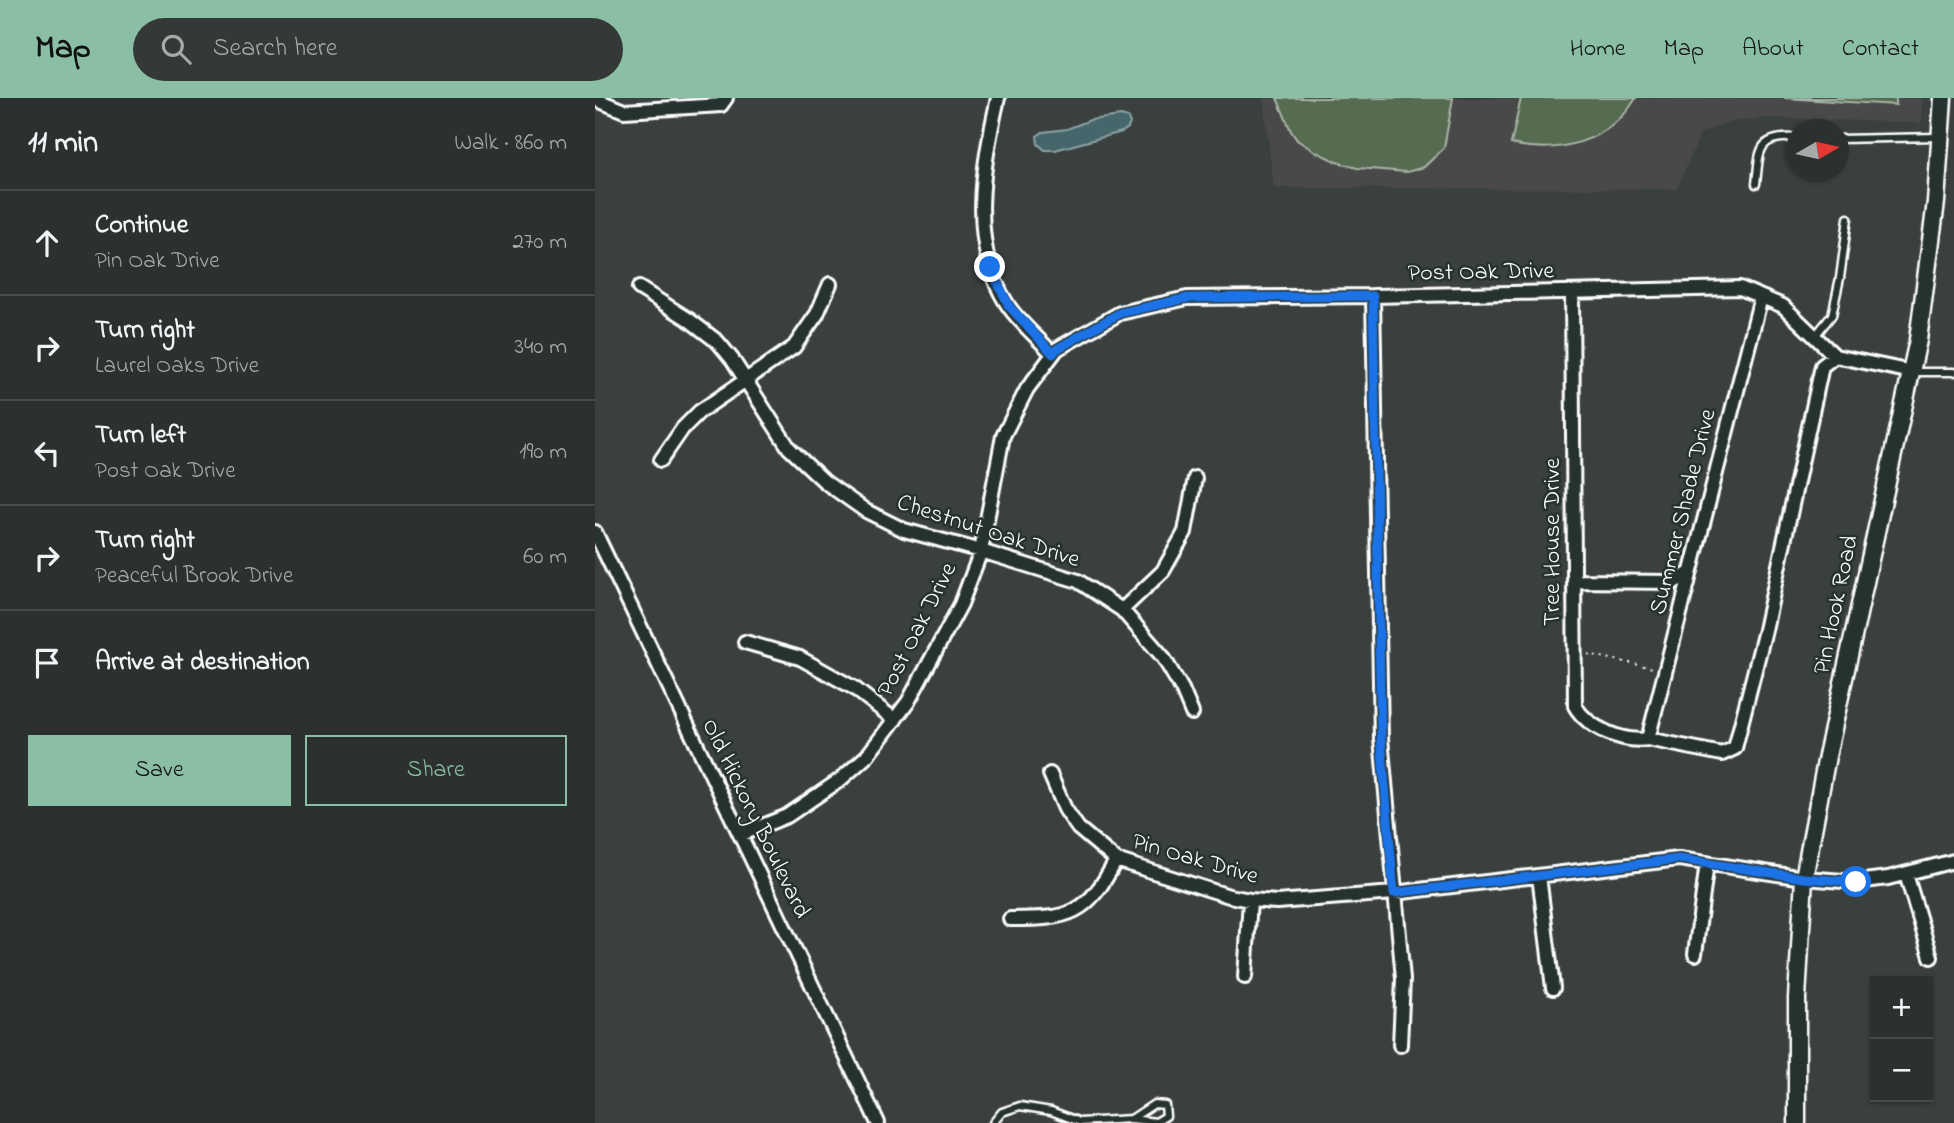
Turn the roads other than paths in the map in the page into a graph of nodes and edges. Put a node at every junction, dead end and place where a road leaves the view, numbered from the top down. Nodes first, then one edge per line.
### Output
1 (726, 98) edge
2 (998, 98) edge
3 (1943, 98) edge
4 (595, 99) edge
5 (1786, 137) edge
6 (1940, 137) junction
7 (1849, 139) edge
8 (1756, 184) dead end
9 (1848, 218) dead end
10 (830, 285) dead end
11 (639, 288) dead end
12 (1572, 292) junction
13 (1373, 296) junction
14 (1761, 297) junction
15 (1815, 336) junction
16 (1053, 354) junction
17 (1835, 356) junction
18 (1912, 372) junction
19 (1954, 372) edge
20 (745, 381) junction
21 (661, 460) dead end
22 (1195, 478) dead end
23 (595, 532) edge
24 (981, 551) junction
25 (1691, 573) junction
26 (1574, 581) junction
27 (1122, 610) junction
28 (745, 642) dead end
29 (1192, 713) dead end
30 (894, 720) junction
31 (1648, 739) junction
32 (1050, 774) dead end
33 (740, 835) junction
34 (1117, 860) junction
35 (1954, 861) edge
36 (1707, 863) junction
37 (1906, 874) junction
38 (1539, 876) junction
39 (1804, 878) junction
40 (1394, 893) junction
41 (1249, 900) junction
42 (1010, 919) dead end
43 (1695, 954) dead end
44 (1931, 957) dead end
45 (1245, 977) dead end
46 (1553, 988) dead end
47 (1400, 1045) dead end
48 (1131, 1119) junction
49 (878, 1123) edge
50 (993, 1123) edge
51 (1797, 1123) edge

1 - 4 street
2 - 16 street
3 - 6 street, Pin Hook Road
5 - 8 lane
6 - 7 lane
6 - 18 street, Pin Hook Road
9 - 15 lane
10 - 20 street
11 - 20 street, Chestnut Oak Drive
12 - 13 street, Post Oak Drive
12 - 14 street, Post Oak Drive
12 - 26 street, Tree House Drive
13 - 16 street, Post Oak Drive
13 - 40 street
14 - 15 street, Post Oak Drive
14 - 25 street, Summer Shade Drive
15 - 17 street, Post Oak Drive
16 - 24 street, Post Oak Drive
17 - 18 street
17 - 31 street, Tree House Drive
18 - 19 lane
18 - 39 street, Pin Hook Road
20 - 21 street
20 - 24 street, Chestnut Oak Drive
22 - 27 street
23 - 33 street, Old Hickory Boulevard
24 - 27 street, Chestnut Oak Drive
24 - 30 street, Post Oak Drive
25 - 26 street
25 - 31 street, Summer Shade Drive
26 - 31 street, Tree House Drive
27 - 29 street, Chestnut Oak Drive
28 - 30 street
30 - 33 street, Post Oak Drive
32 - 34 street, Pin Oak Drive
33 - 49 street, Old Hickory Boulevard
34 - 41 street, Pin Oak Drive
34 - 42 street
35 - 37 street, Pin Oak Drive
36 - 38 street, Pin Oak Drive
36 - 39 street, Pin Oak Drive
36 - 43 street
37 - 39 street, Pin Oak Drive
37 - 44 street
38 - 40 street, Pin Oak Drive
38 - 46 street
39 - 51 street, Pin Hook Road
40 - 41 street, Pin Oak Drive
40 - 47 street
41 - 45 street
48 - 48 lane
48 - 50 lane

